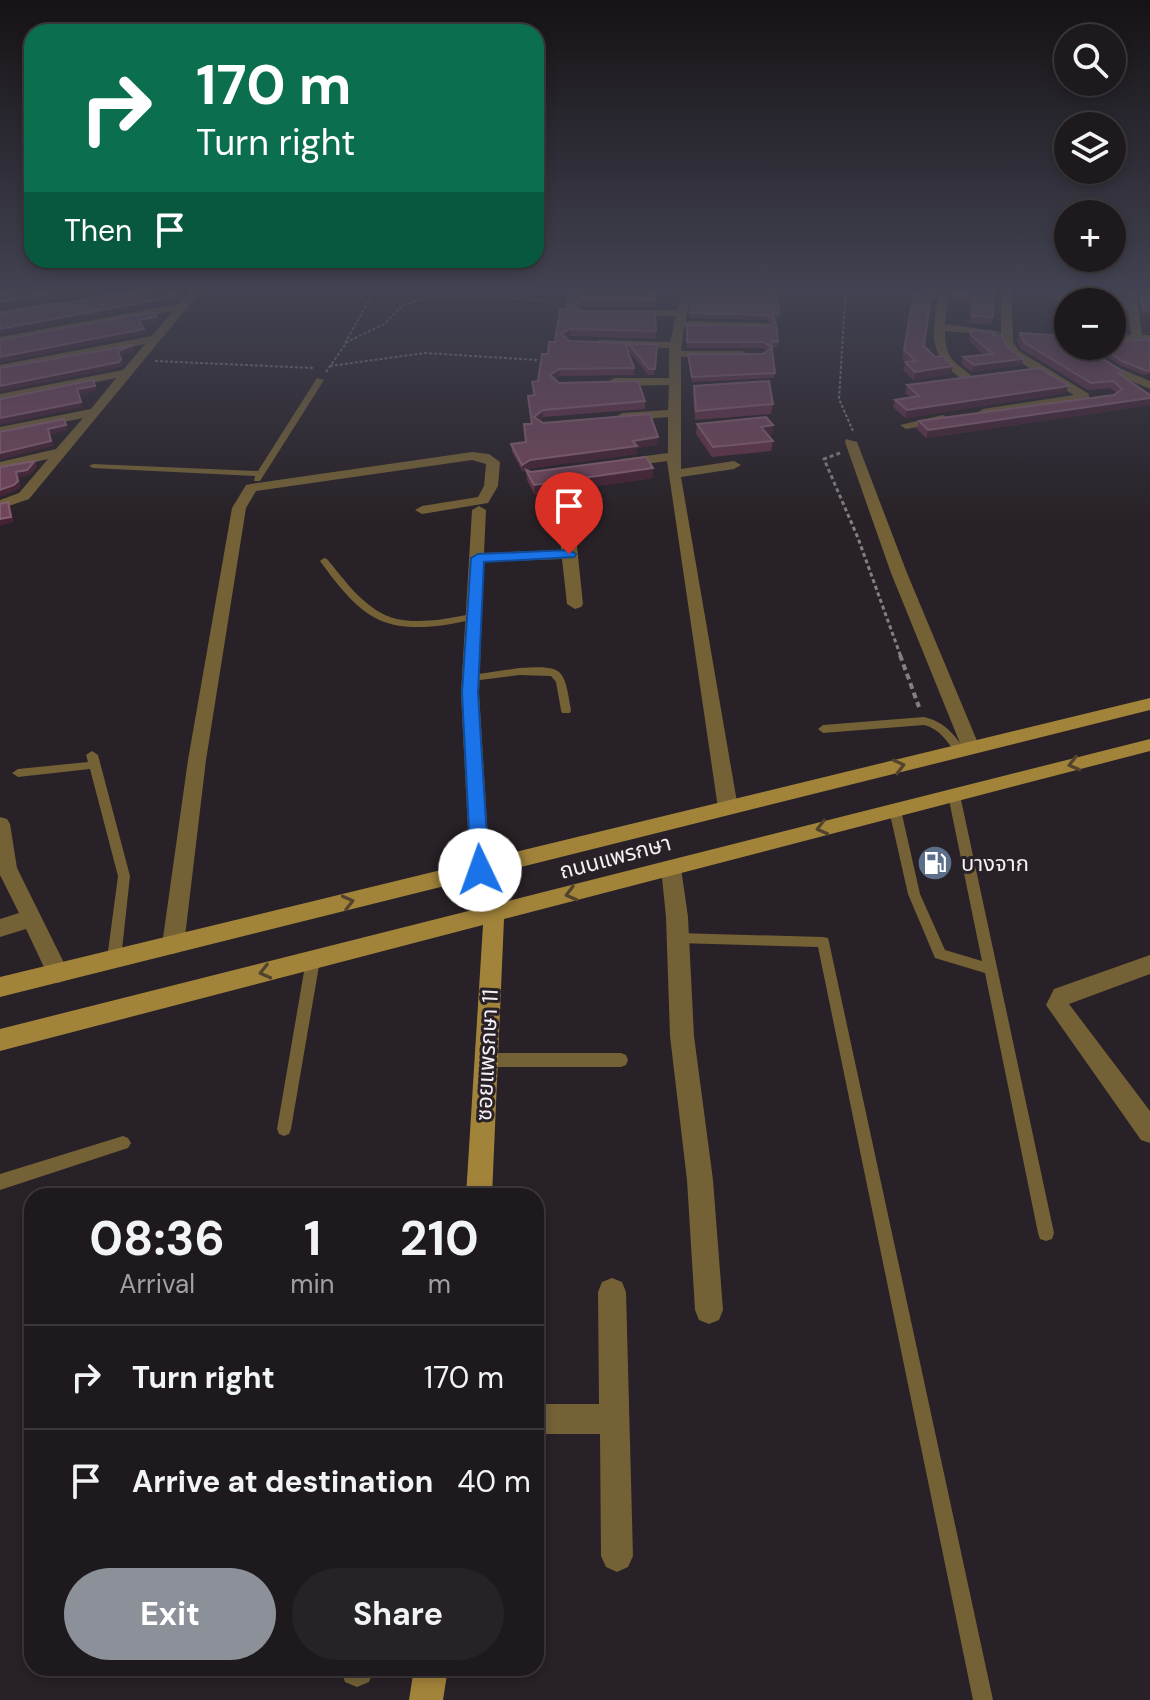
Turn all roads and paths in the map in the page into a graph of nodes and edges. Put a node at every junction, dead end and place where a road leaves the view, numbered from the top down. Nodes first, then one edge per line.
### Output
1 (132, 365) edge
2 (269, 365) edge
3 (335, 365) edge
4 (677, 365) edge
5 (951, 365) edge
6 (1034, 365) edge
7 (1111, 365) edge
8 (1112, 365) edge
9 (330, 366) joint
10 (313, 367) dead end
11 (1040, 369) junction
12 (1026, 371) edge
13 (126, 373) junction
14 (982, 376) edge
15 (968, 378) junction
16 (1150, 378) edge
17 (320, 380) joint
18 (602, 382) edge
19 (943, 382) edge
20 (1150, 385) edge
21 (680, 387) junction
22 (0, 398) edge
23 (93, 412) junction
24 (966, 416) edge
25 (951, 418) edge
26 (602, 419) edge
27 (679, 423) junction
28 (906, 425) dead end
29 (0, 431) edge
30 (851, 442) dead end
31 (57, 453) junction
32 (674, 456) junction
33 (610, 464) edge
34 (734, 465) dead end
35 (0, 466) edge
36 (93, 466) dead end
37 (674, 474) junction
38 (256, 481) junction
39 (565, 498) dead end
40 (0, 505) edge
41 (422, 510) dead end
42 (479, 510) dead end
43 (569, 554) junction
44 (478, 558) junction
45 (324, 561) dead end
46 (575, 604) dead end
47 (476, 616) junction
48 (472, 678) junction
49 (1150, 704) edge
50 (566, 710) dead end
51 (823, 729) dead end
52 (1150, 745) edge
53 (965, 750) junction
54 (18, 773) dead end
55 (954, 795) junction
56 (728, 808) junction
57 (895, 810) junction
58 (0, 824) edge
59 (4, 865) edge
60 (671, 868) junction
61 (480, 870) junction
62 (494, 914) junction
63 (32, 918) junction
64 (0, 928) edge
65 (677, 938) junction
66 (173, 945) junction
67 (114, 959) junction
68 (313, 960) junction
69 (1150, 964) edge
70 (988, 968) junction
71 (58, 973) junction
72 (0, 987) edge
73 (0, 1040) edge
74 (486, 1060) junction
75 (621, 1060) dead end
76 (284, 1129) dead end
77 (1150, 1131) edge
78 (123, 1143) dead end
79 (0, 1182) edge
80 (479, 1188) edge
81 (1046, 1233) dead end
82 (612, 1292) dead end
83 (709, 1310) dead end
84 (544, 1419) edge
85 (615, 1419) junction
86 (617, 1556) dead end
87 (430, 1676) edge
88 (426, 1700) edge
89 (983, 1700) edge

1 - 13 street
2 - 10 path
3 - 9 path
4 - 21 street
5 - 15 street
6 - 11 street
7 - 20 street
8 - 16 street
9 - 17 path
11 - 12 street
11 - 24 street
13 - 22 street
13 - 23 street
14 - 15 street
15 - 19 street
17 - 38 lane
18 - 21 street
21 - 27 street
23 - 29 street
23 - 31 street
25 - 28 street
26 - 27 street
27 - 32 street
30 - 53 street
31 - 35 street
31 - 40 street
32 - 33 street
32 - 37 street
34 - 37 street
36 - 38 lane
37 - 56 street
38 - 41 street
38 - 66 street
39 - 43 street
42 - 44 street
43 - 44 street
43 - 46 street
44 - 47 street
45 - 47 lane
47 - 48 street
48 - 50 lane
48 - 61 street
49 - 53 main road, ถนนแพรกษา
51 - 53 lane
52 -> 55 main road, ถนนแพรกษา
56 -> 53 main road, ถนนแพรกษา
54 - 67 lane
55 - 57 main road, ถนนแพรกษา
55 - 70 lane
56 - 61 main road, ถนนแพรกษา
57 -> 60 main road, ถนนแพรกษา
57 - 70 lane
58 - 59 street
59 - 63 street
60 -> 62 main road, ถนนแพรกษา
60 - 65 street
66 -> 61 main road, ถนนแพรกษา
62 - 68 main road, ถนนแพรกษา
62 - 74 main road, ซอยแพรกษา 11
63 - 64 street
63 - 71 street
65 - 83 street
65 - 89 lane
66 - 67 main road, ถนนแพรกษา
67 - 71 main road, ถนนแพรกษา
68 -> 73 main road, ถนนแพรกษา
68 - 76 lane
69 - 77 street
70 - 81 lane
71 - 72 main road, ถนนแพรกษา
74 - 75 lane
74 - 80 main road, ซอยแพรกษา 11
78 - 79 lane
82 - 85 street
84 - 85 street
85 - 86 street
87 - 88 main road

